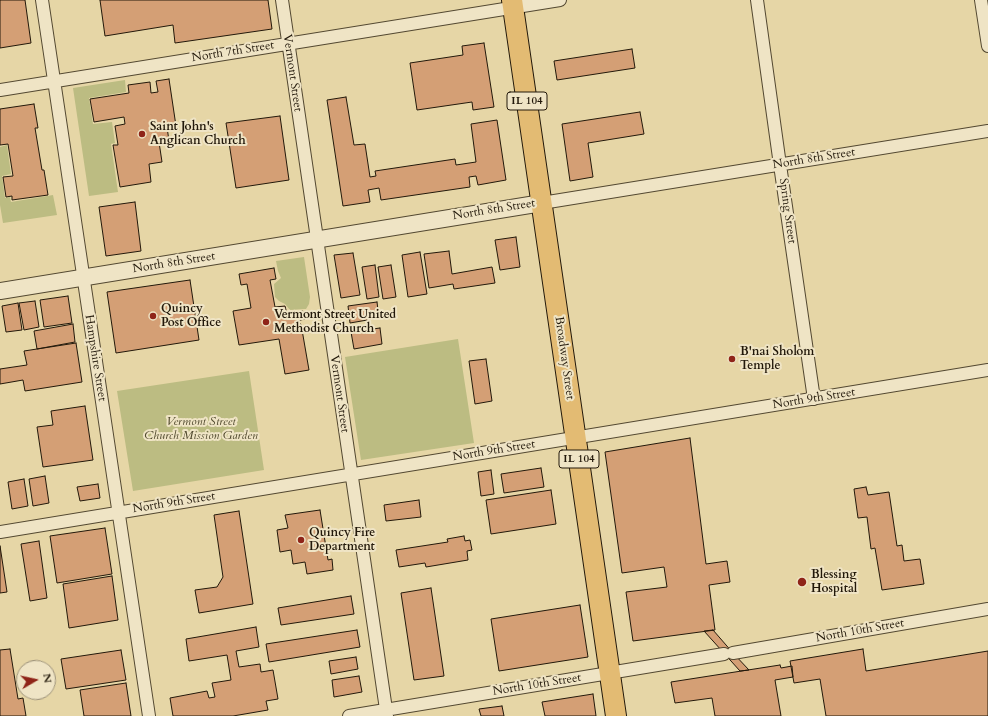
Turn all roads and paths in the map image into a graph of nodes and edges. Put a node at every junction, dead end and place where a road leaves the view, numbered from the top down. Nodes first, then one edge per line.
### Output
1 (42, 0) edge
2 (282, 0) edge
3 (560, 0) edge
4 (758, 0) edge
5 (981, 0) edge
6 (512, 4) edge
7 (288, 43) junction
8 (988, 46) edge
9 (54, 80) junction
10 (0, 90) edge
11 (988, 131) edge
12 (780, 164) junction
13 (542, 203) junction
14 (316, 239) junction
15 (84, 278) junction
16 (0, 291) edge
17 (988, 370) edge
18 (814, 399) junction
19 (576, 438) junction
20 (351, 475) junction
21 (119, 512) junction
22 (0, 532) edge
23 (988, 609) edge
24 (610, 673) junction
25 (386, 713) edge
26 (149, 716) edge
27 (349, 716) edge
28 (616, 716) edge

1 - 9 street, Hampshire Street
2 - 7 street, Vermont Street
3 - 6 street, North 7th Street
4 - 12 street, Spring Street
5 - 8 street
6 - 7 street, North 7th Street
6 - 13 main road, Broadway Street / IL 104
7 - 9 street, North 7th Street
7 - 14 street, Vermont Street
9 - 10 street, North 7th Street
9 - 15 street, Hampshire Street
11 - 12 street, North 8th Street
12 - 13 street, North 8th Street
12 - 18 street, Spring Street
13 - 14 street, North 8th Street
13 - 19 main road, Broadway Street / IL 104
14 - 15 street, North 8th Street
14 - 20 street, Vermont Street
15 - 16 street, North 8th Street
15 - 21 street, Hampshire Street
17 - 18 street, North 9th Street
18 - 19 street, North 9th Street
19 - 20 street, North 9th Street
19 - 24 main road, Broadway Street / IL 104
20 - 21 street, North 9th Street
20 - 25 street, Vermont Street
21 - 22 street, North 9th Street
21 - 26 street, Hampshire Street
23 - 24 street, North 10th Street
24 - 25 street, North 10th Street
24 - 28 main road, Broadway Street / IL 104
25 - 27 street, North 10th Street

